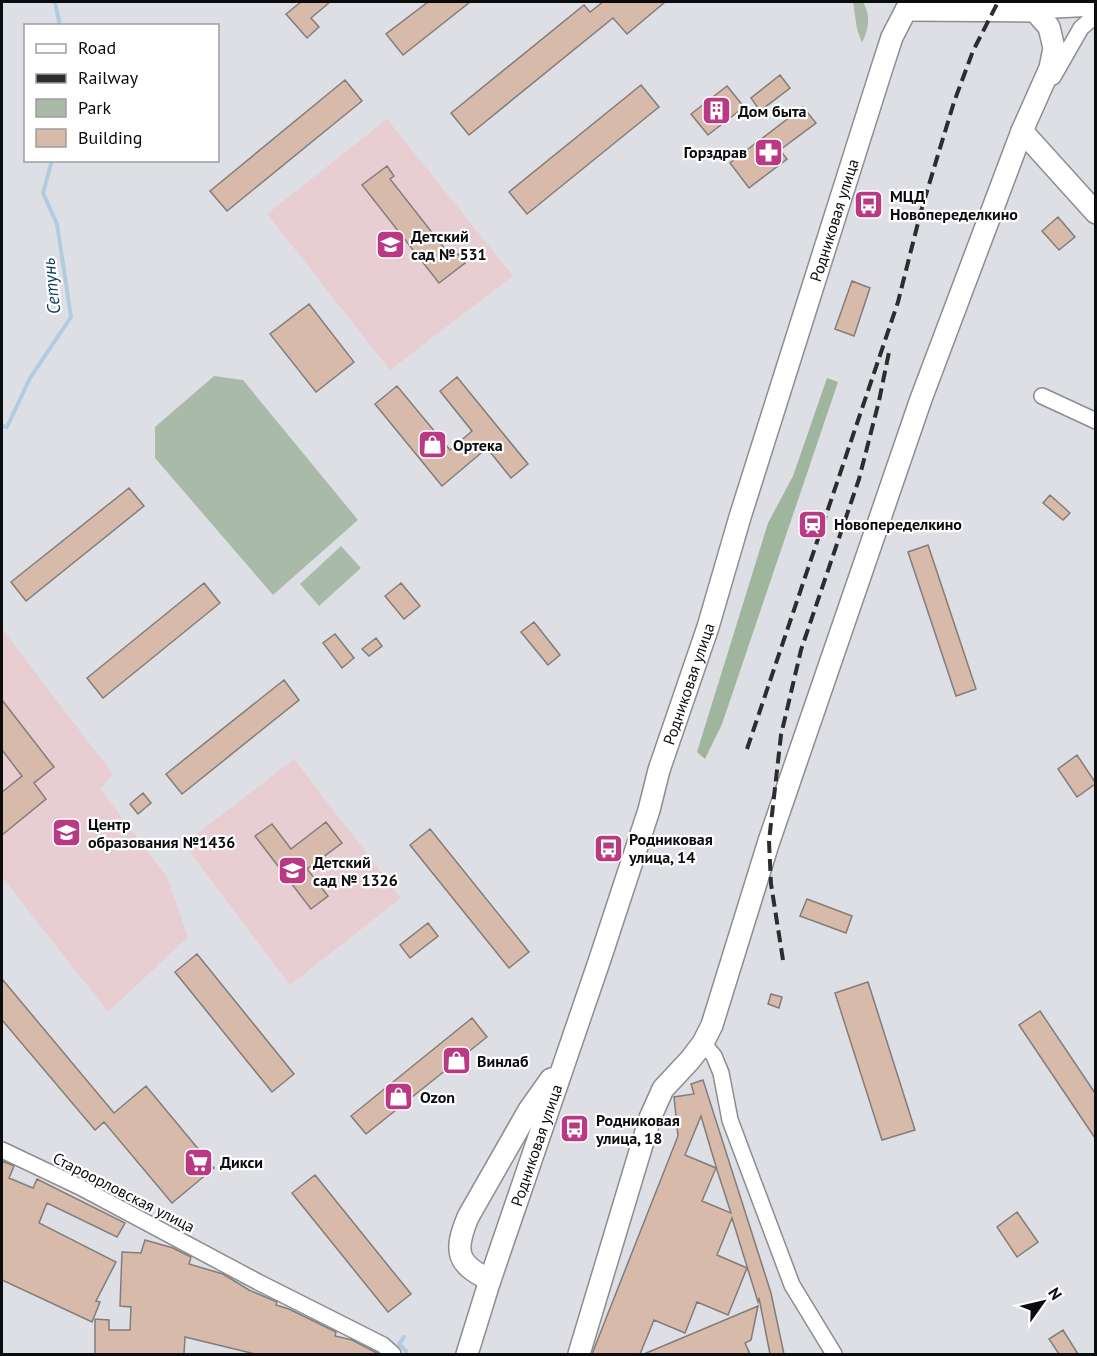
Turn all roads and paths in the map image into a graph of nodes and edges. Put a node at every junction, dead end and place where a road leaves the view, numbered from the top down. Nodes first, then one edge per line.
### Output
1 (902, 6) edge
2 (1095, 8) edge
3 (1035, 11) junction
4 (1095, 15) edge
5 (1038, 96) junction
6 (1022, 131) junction
7 (1095, 213) edge
8 (1042, 396) dead end
9 (1095, 421) edge
10 (703, 1043) junction
11 (566, 1059) junction
12 (2, 1150) edge
13 (490, 1280) junction
14 (393, 1354) edge
15 (467, 1354) edge
16 (579, 1354) edge
17 (834, 1354) edge

1 - 3 main road
1 - 11 main road, Родниковая улица
2 - 3 street
3 - 5 main road
4 - 5 street
5 - 6 main road
6 - 7 main road
6 - 10 main road
8 - 9 street
10 - 16 main road
10 - 17 street
11 - 13 main road, Родниковая улица
11 - 13 main road
12 - 14 street, Староорловская улица
13 - 15 main road, Родниковая улица

